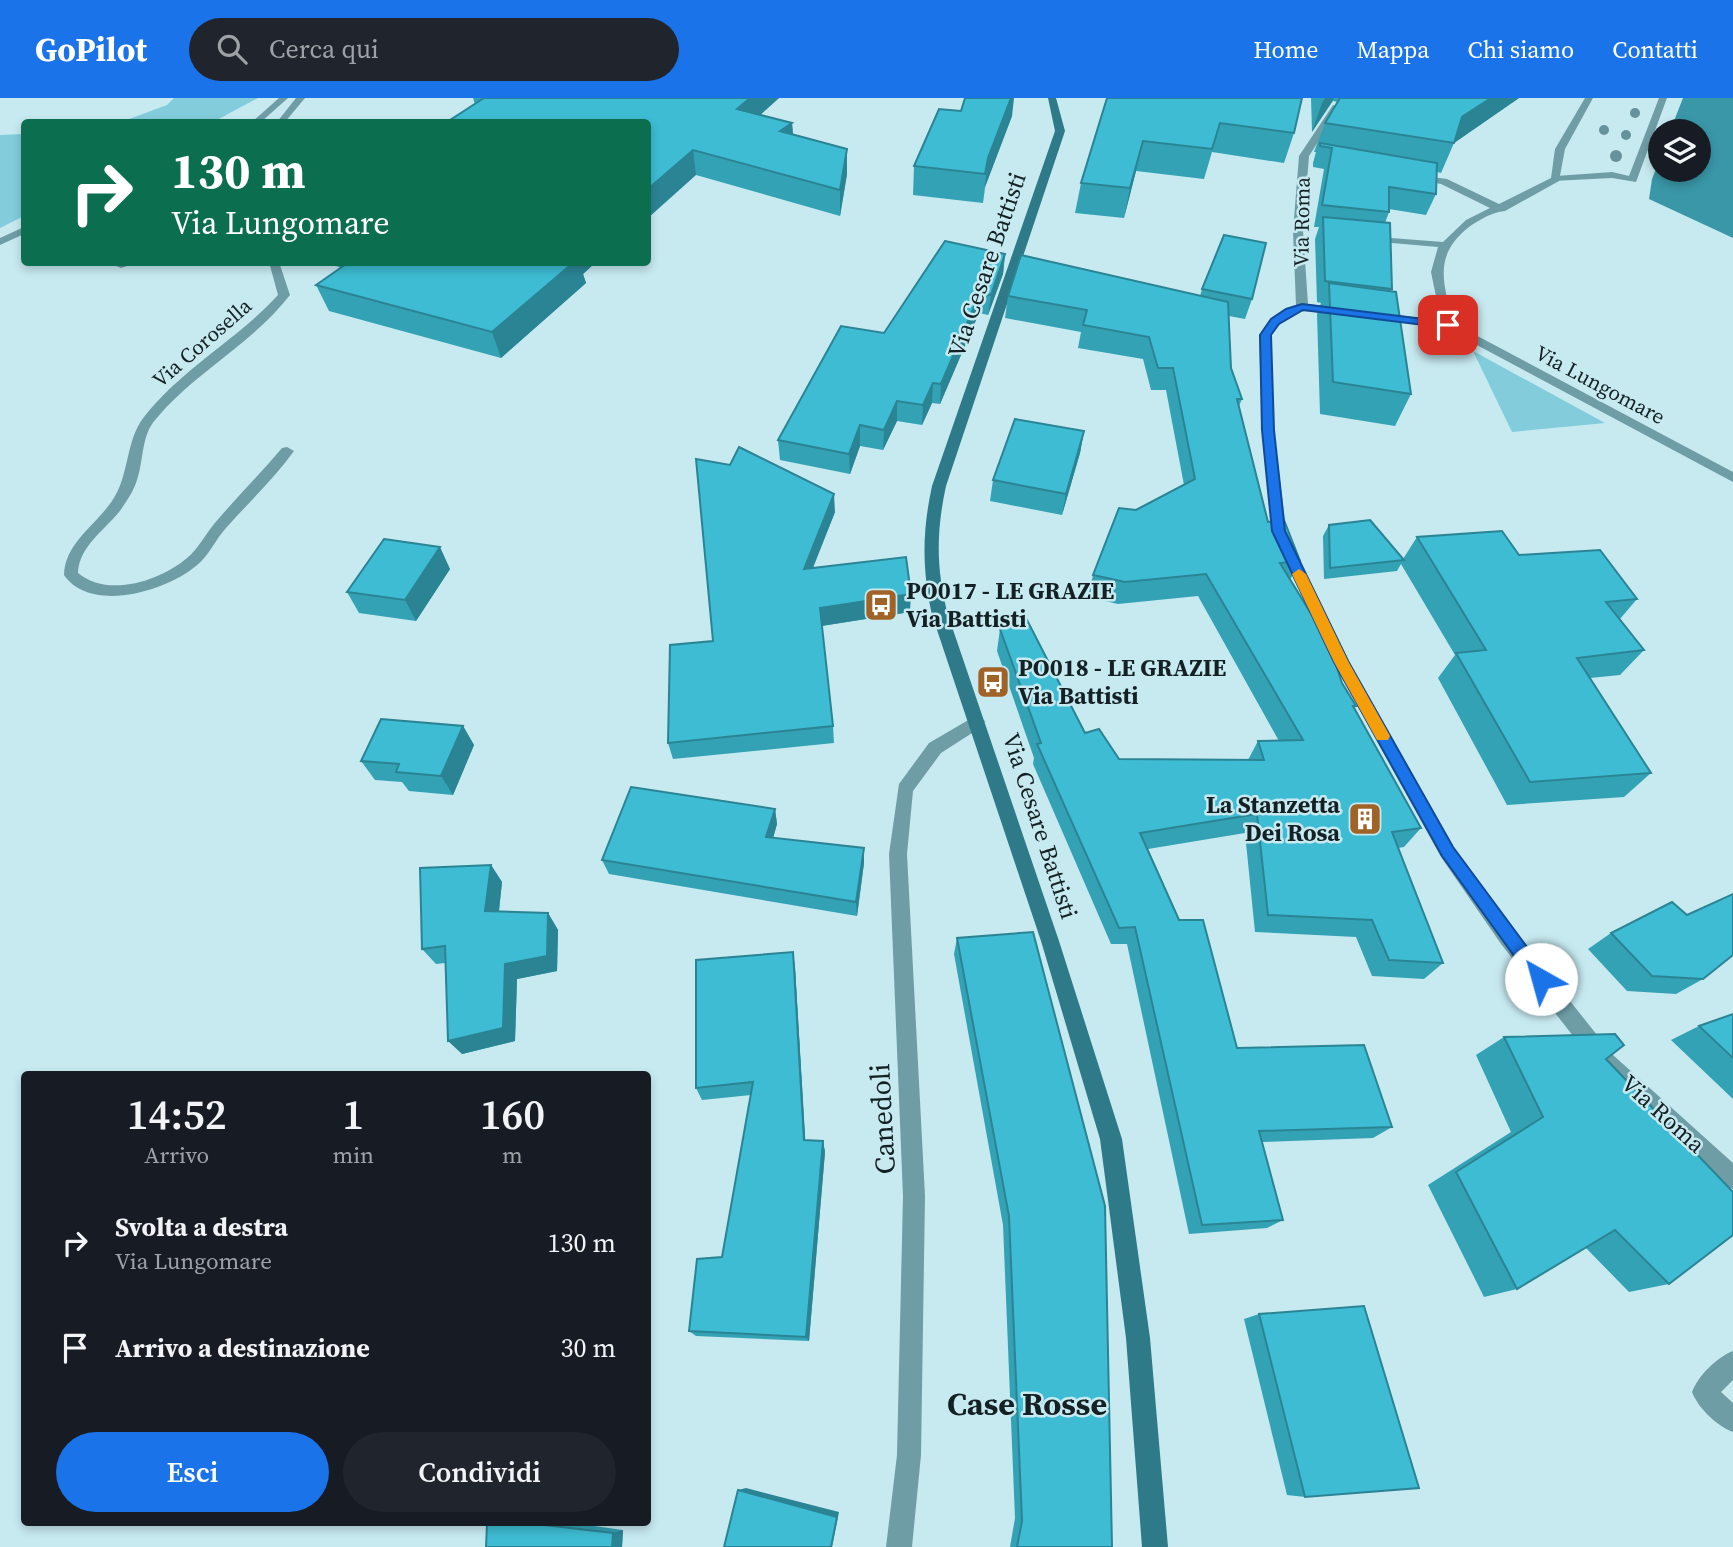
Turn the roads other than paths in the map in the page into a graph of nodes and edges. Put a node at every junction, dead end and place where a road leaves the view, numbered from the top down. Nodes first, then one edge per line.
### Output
1 (284, 98) edge
2 (301, 98) edge
3 (1052, 98) edge
4 (1589, 98) edge
5 (1663, 98) edge
6 (1338, 104) edge
7 (260, 119) edge
8 (284, 119) edge
9 (1304, 156) junction
10 (1317, 158) edge
11 (1406, 174) edge
12 (1556, 178) junction
13 (1501, 209) junction
14 (1298, 231) junction
15 (21, 232) edge
16 (1312, 232) dead end
17 (1352, 236) edge
18 (0, 242) edge
19 (1446, 245) junction
20 (274, 266) edge
21 (1296, 309) junction
22 (1448, 325) junction
23 (287, 451) dead end
24 (1733, 478) edge
25 (977, 721) junction
26 (1733, 1178) edge
27 (1733, 1363) edge
28 (1733, 1420) edge
29 (899, 1547) edge
30 (1155, 1547) edge

1 - 7 street
2 - 8 street
3 - 25 main road, Via Cesare Battisti
4 - 12 street
5 - 12 street
6 - 9 street, Via Roma
9 - 10 street
9 - 14 street, Via Roma
11 - 13 street
12 - 13 street
13 - 19 street
14 - 16 street
14 - 21 street, Via Roma
15 - 18 street
17 - 19 street
19 - 22 street
20 - 23 street, Via Corosella
21 - 22 street, Via Lungomare
21 - 26 street, Via Roma
22 - 24 street, Via Lungomare
25 - 29 street, Canedoli
25 - 30 main road, Via Cesare Battisti
27 - 28 street

